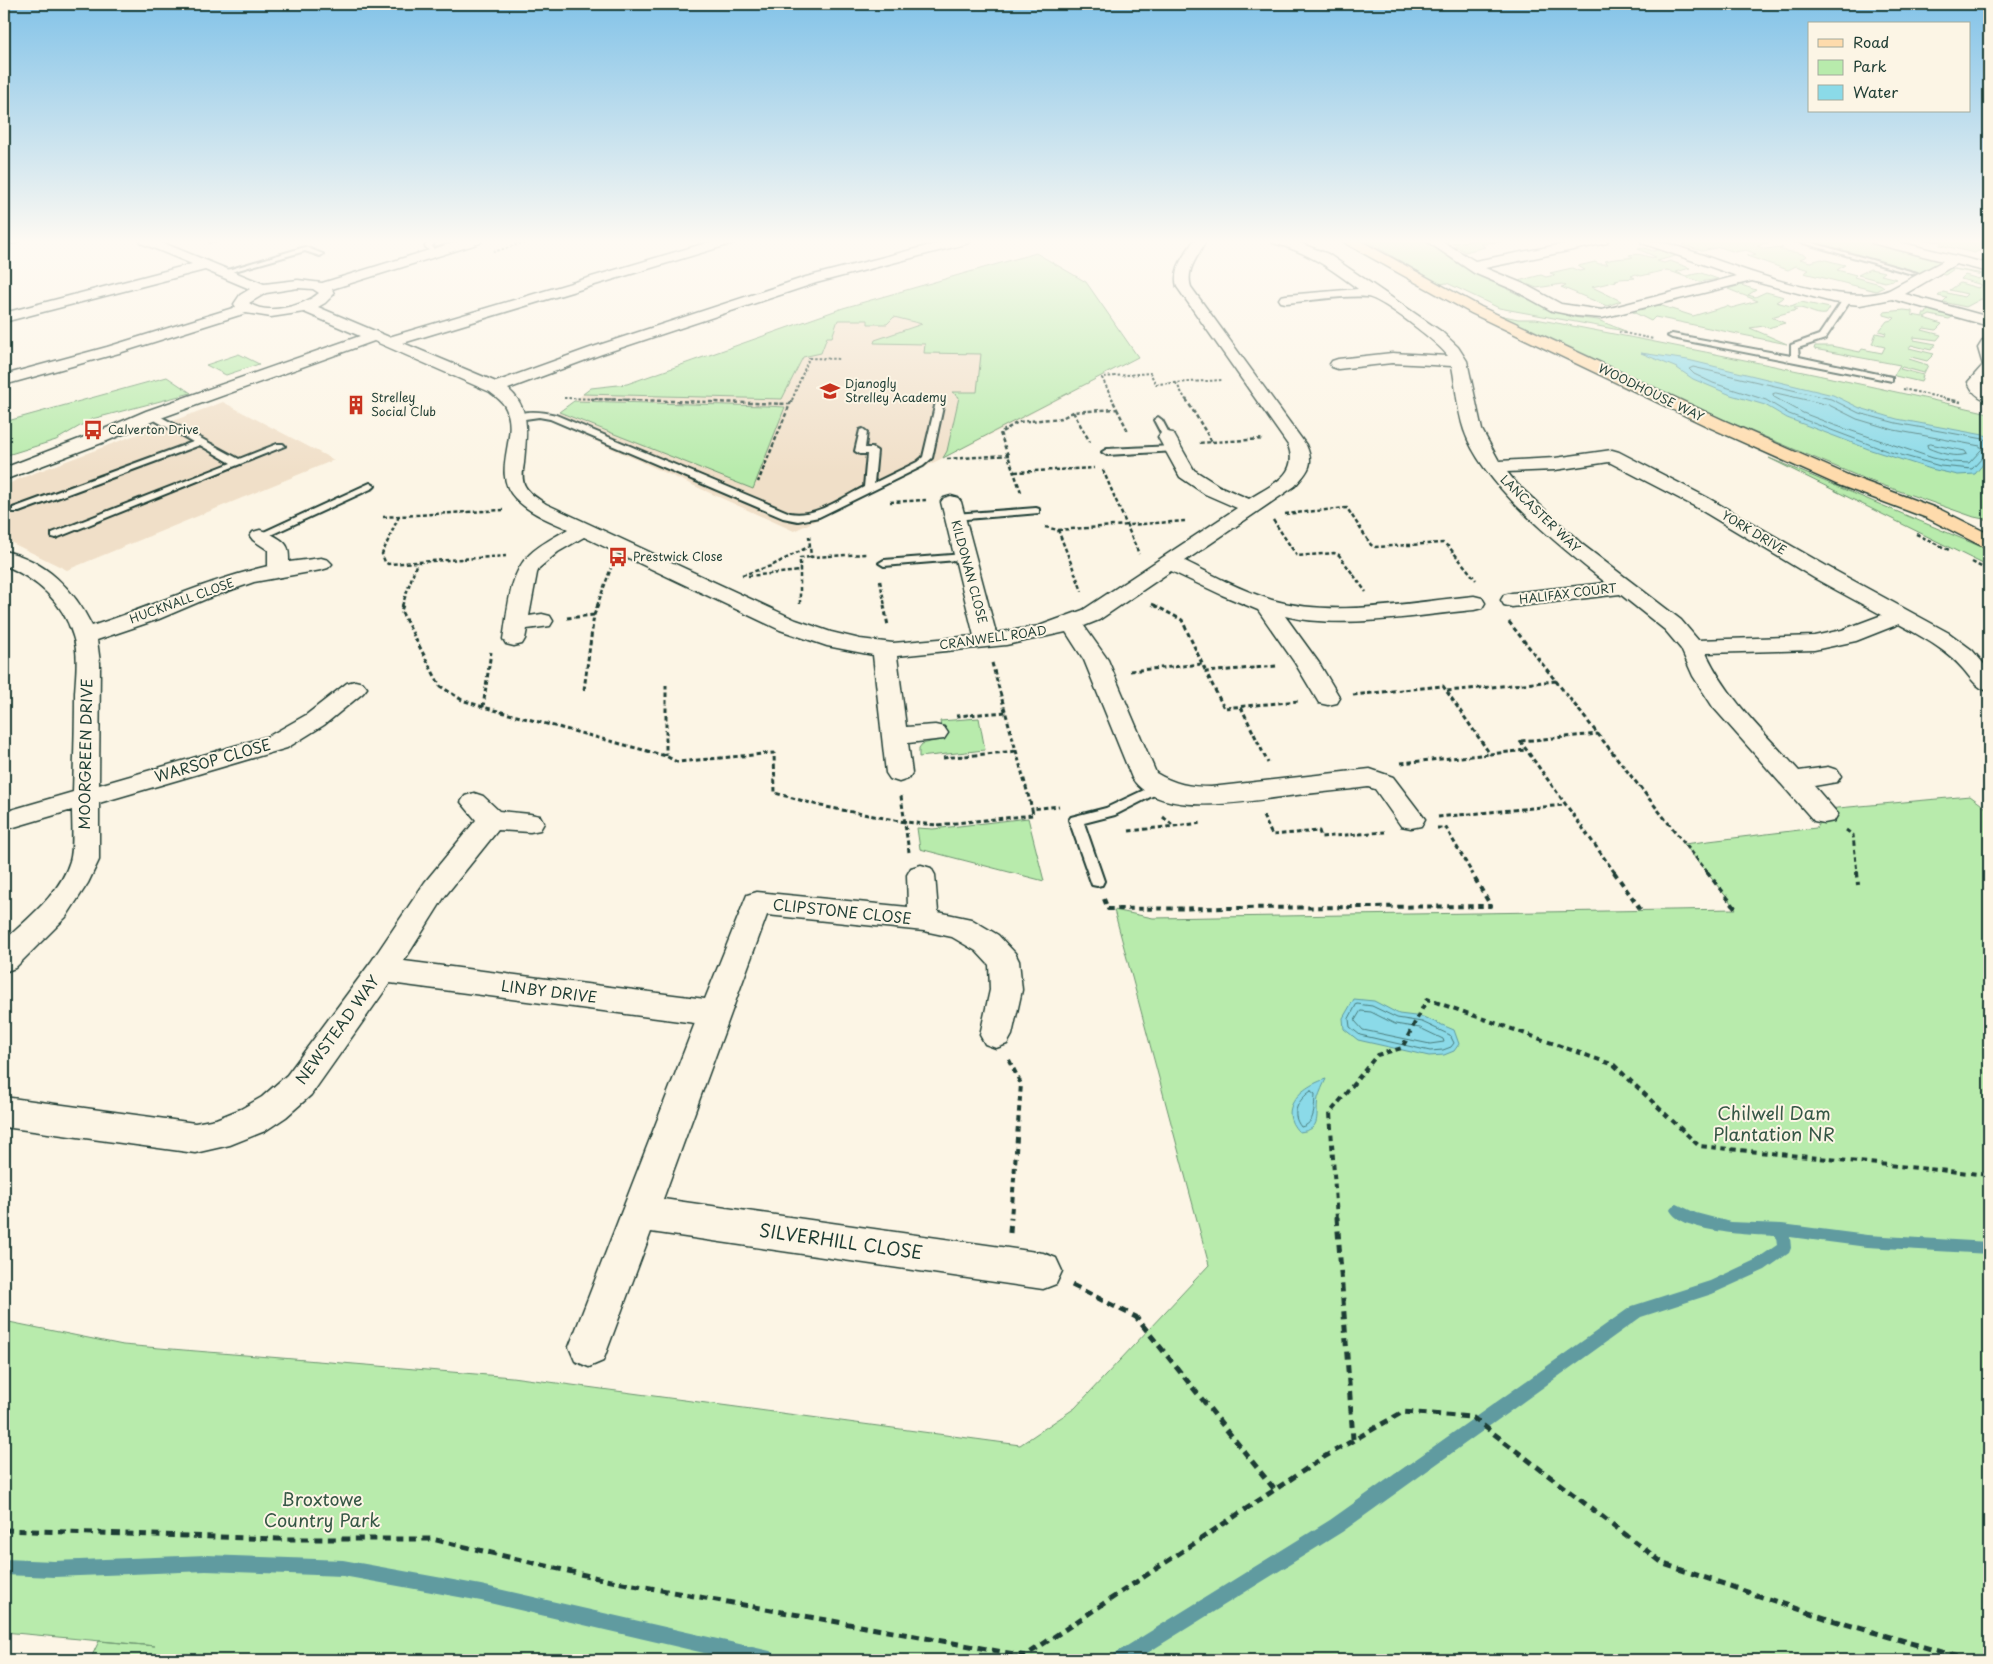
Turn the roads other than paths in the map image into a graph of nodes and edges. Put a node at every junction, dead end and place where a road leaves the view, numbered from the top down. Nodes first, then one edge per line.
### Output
1 (216, 318) edge
2 (331, 318) edge
3 (460, 318) edge
4 (697, 318) edge
5 (1207, 318) edge
6 (1412, 318) edge
7 (1492, 318) edge
8 (1835, 318) edge
9 (1974, 318) edge
10 (1989, 322) edge
11 (1672, 336) dead end
12 (382, 339) junction
13 (1989, 343) edge
14 (1795, 359) junction
15 (1459, 361) junction
16 (1989, 362) edge
17 (1338, 364) dead end
18 (1989, 369) edge
19 (1889, 379) dead end
20 (4, 380) edge
21 (496, 388) junction
22 (1989, 396) edge
23 (940, 402) dead end
24 (516, 411) junction
25 (152, 415) junction
26 (1158, 420) dead end
27 (863, 432) dead end
28 (200, 442) junction
29 (1170, 444) junction
30 (280, 446) dead end
31 (1107, 452) dead end
32 (238, 462) junction
33 (1493, 467) junction
34 (4, 474) edge
35 (370, 486) dead end
36 (869, 489) junction
37 (16, 510) dead end
38 (952, 510) joint
39 (1036, 511) dead end
40 (1243, 512) junction
41 (1934, 514) junction
42 (1989, 528) edge
43 (583, 530) junction
44 (56, 535) dead end
45 (260, 536) joint
46 (1989, 542) edge
47 (965, 556) junction
48 (5, 560) edge
49 (1169, 562) junction
50 (321, 564) dead end
51 (882, 568) road end
52 (279, 570) junction
53 (1625, 587) junction
54 (1477, 595) road end
55 (1266, 605) junction
56 (1508, 608) road end
57 (1900, 616) junction
58 (542, 621) dead end
59 (1072, 624) junction
60 (85, 636) junction
61 (987, 641) junction
62 (1692, 647) junction
63 (888, 649) junction
64 (1989, 684) edge
65 (355, 688) dead end
66 (1328, 698) road end
67 (934, 733) dead end
68 (894, 736) junction
69 (898, 768) road end
70 (1828, 776) dead end
71 (1792, 780) junction
72 (1159, 787) junction
73 (86, 798) junction
74 (1824, 814) road end
75 (4, 821) edge
76 (530, 823) dead end
77 (1414, 824) road end
78 (921, 875) road end
79 (1097, 881) road end
80 (924, 920) junction
81 (4, 960) edge
82 (382, 970) junction
83 (715, 1013) junction
84 (996, 1035) road end
85 (4, 1112) edge
86 (640, 1213) junction
87 (1043, 1271) road end
88 (589, 1347) dead end

1 - 20 street
2 - 12 street
3 - 12 street
4 - 21 street
5 - 40 street, CRANWELL ROAD
6 - 15 street, LANCASTER WAY
7 - 41 main road, WOODHOUSE WAY
8 - 14 lane
9 - 10 street
11 - 14 lane
12 - 21 street
12 - 25 street
13 - 16 street
14 - 19 lane
15 - 17 street
15 - 33 street, LANCASTER WAY
18 - 22 street
21 - 24 street
23 - 36 lane
24 - 36 lane
24 - 43 street, CRANWELL ROAD
25 - 28 lane
25 - 34 street
26 - 29 lane
27 - 36 lane
28 - 32 lane
28 - 37 lane
29 - 31 lane
29 - 40 street
30 - 32 lane
32 - 44 lane
33 - 53 street, LANCASTER WAY
33 - 57 street, YORK DRIVE
35 - 45 lane
38 - 39 lane
38 - 47 street, KILDONAN CLOSE
40 - 49 street, CRANWELL ROAD
41 - 42 main road, WOODHOUSE WAY
41 - 46 main road, WOODHOUSE WAY
43 - 58 street
43 - 63 street, CRANWELL ROAD
45 - 52 street
47 - 51 lane
47 - 61 street, KILDONAN CLOSE
48 - 60 street, MOORGREEN DRIVE
49 - 55 street
49 - 59 street, CRANWELL ROAD
50 - 52 street, HUCKNALL CLOSE
52 - 60 street, HUCKNALL CLOSE
53 - 56 street, HALIFAX COURT
53 - 62 street, LANCASTER WAY
54 - 55 street
55 - 66 street
57 - 62 street
57 - 64 street, YORK DRIVE
59 - 61 street, CRANWELL ROAD
59 - 72 street
60 - 73 street, MOORGREEN DRIVE
61 - 63 street, CRANWELL ROAD
62 - 71 street, LANCASTER WAY
63 - 68 street
65 - 73 street, WARSOP CLOSE
67 - 68 street
68 - 69 street
70 - 71 street
71 - 74 street, LANCASTER WAY
72 - 77 street
72 - 79 lane
73 - 75 street, WARSOP CLOSE
73 - 81 street, MOORGREEN DRIVE
76 - 82 street, NEWSTEAD WAY
78 - 80 street, CLIPSTONE CLOSE
80 - 83 street, CLIPSTONE CLOSE
80 - 84 street, CLIPSTONE CLOSE
82 - 83 street, LINBY DRIVE
82 - 85 street, NEWSTEAD WAY
83 - 86 street
86 - 87 street, SILVERHILL CLOSE
86 - 88 street

